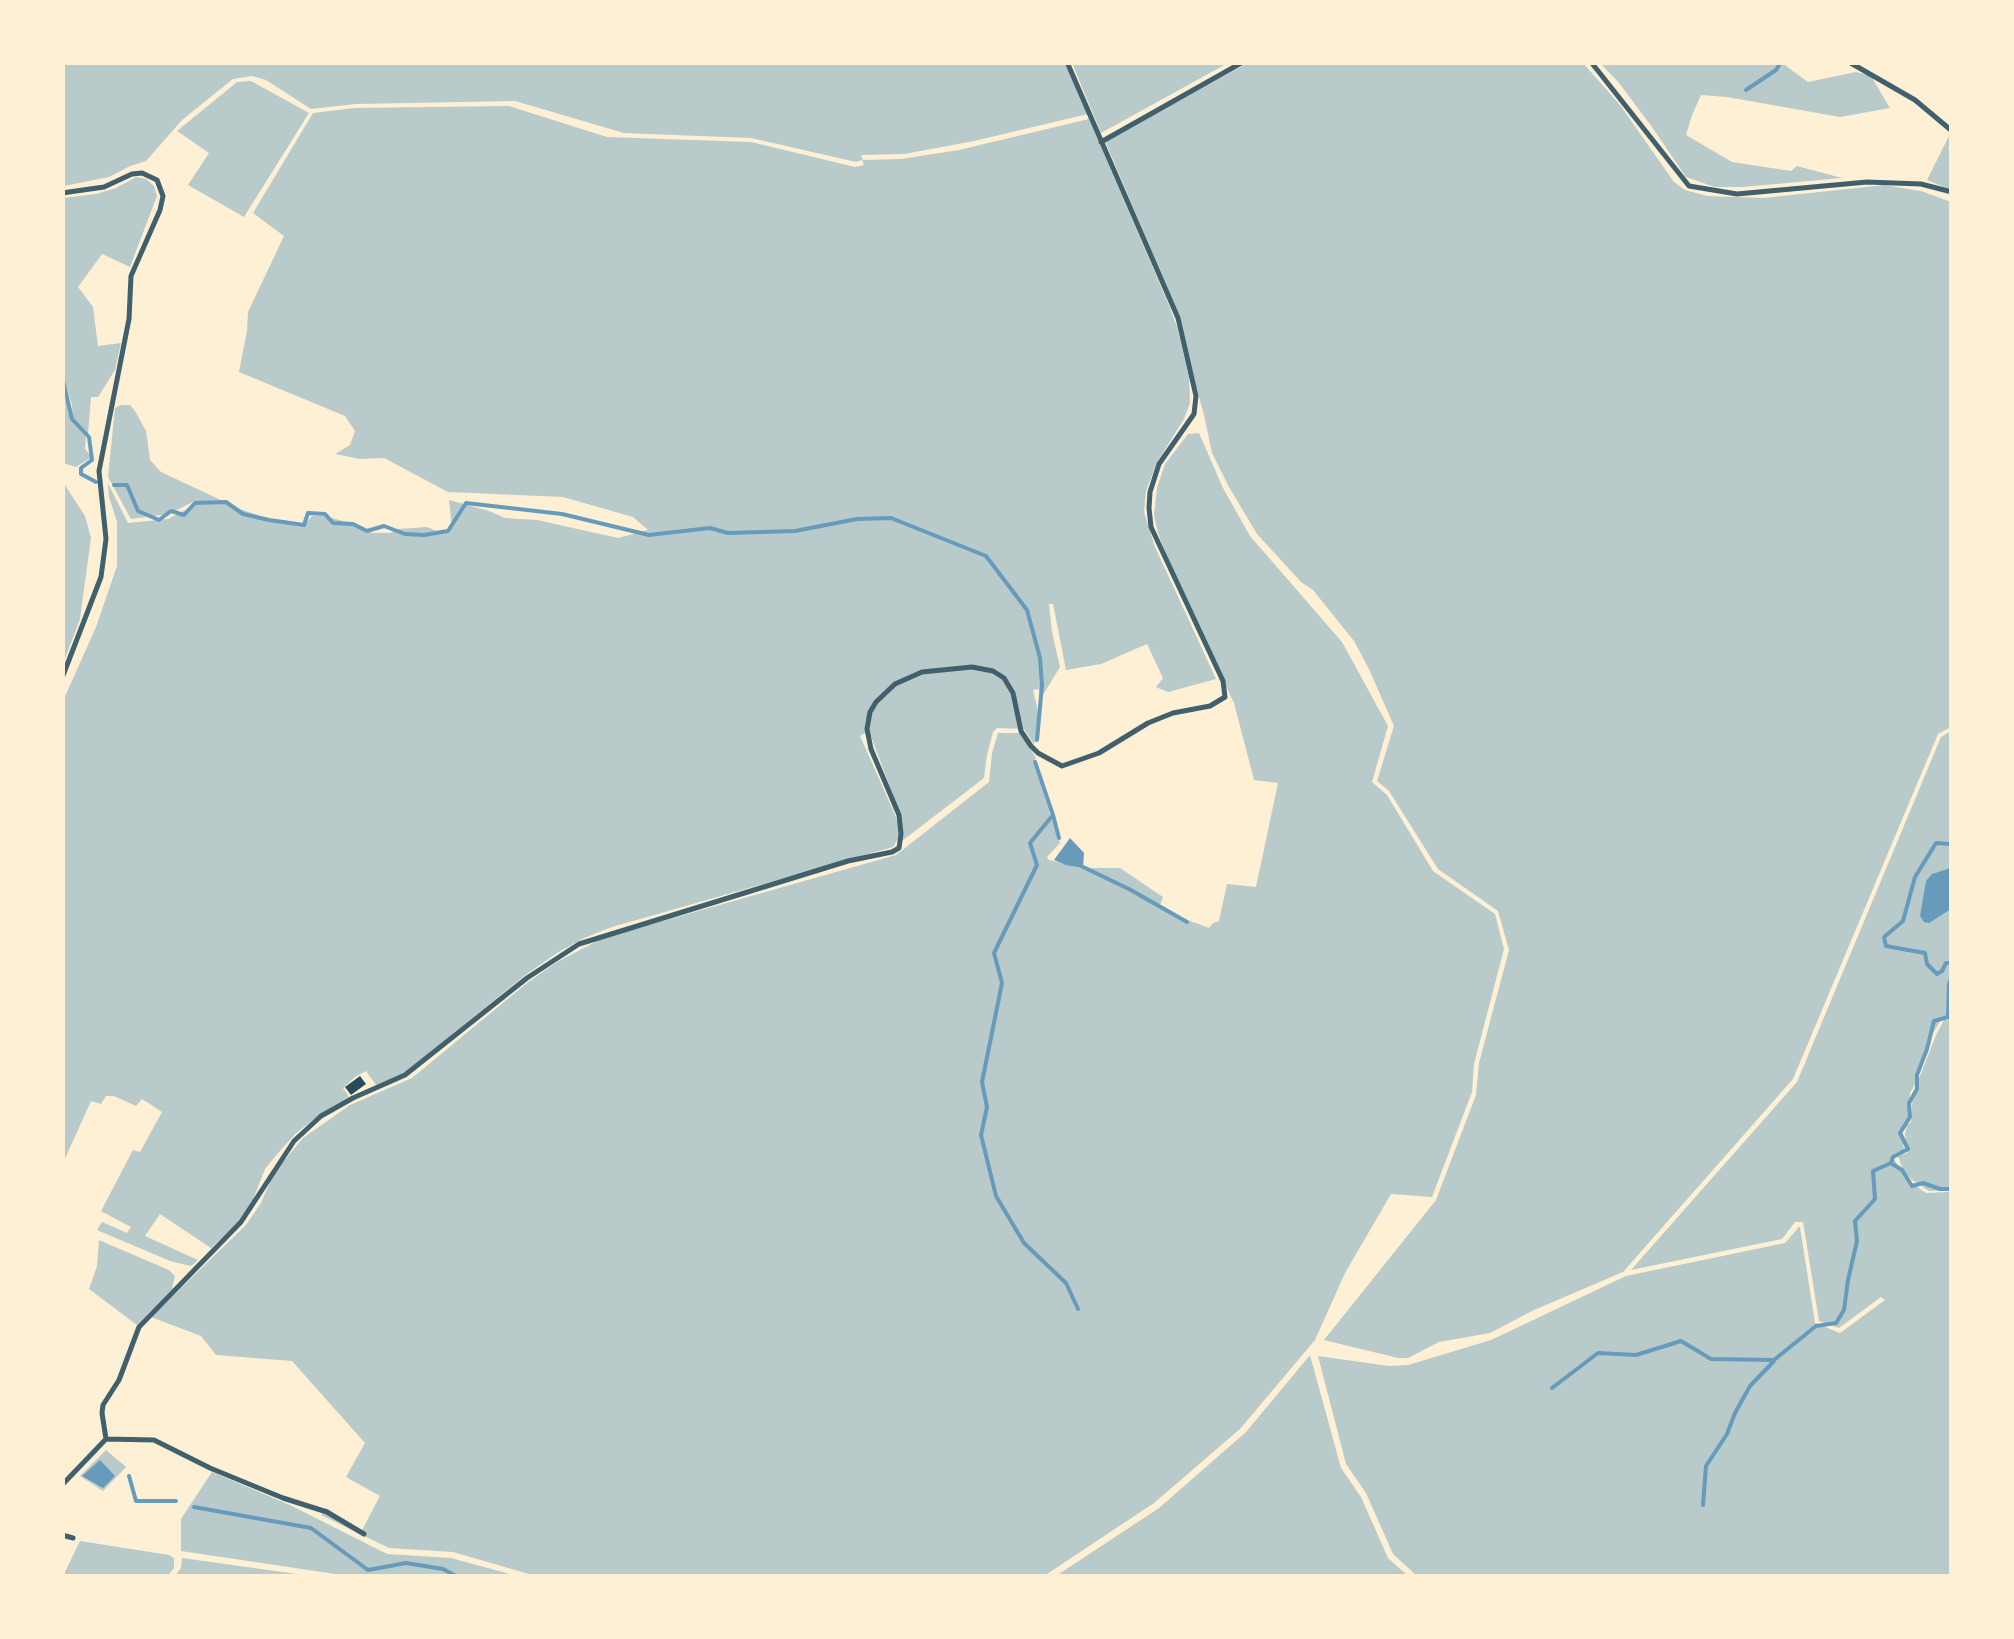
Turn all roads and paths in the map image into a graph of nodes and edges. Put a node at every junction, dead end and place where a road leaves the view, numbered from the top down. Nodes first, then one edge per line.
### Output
1 (1066, 62) edge
2 (1242, 62) edge
3 (1591, 62) edge
4 (1849, 62) edge
5 (1952, 131) edge
6 (1102, 142) junction
7 (1952, 192) edge
8 (62, 193) edge
9 (62, 678) edge
10 (106, 1439) junction
11 (62, 1484) edge
12 (62, 1534) edge
13 (364, 1534) dead end
14 (73, 1538) dead end

1 - 6 street
2 - 6 street
3 - 7 street
4 - 5 street
6 - 10 street
8 - 9 street
10 - 11 street
10 - 13 street
12 - 14 street

